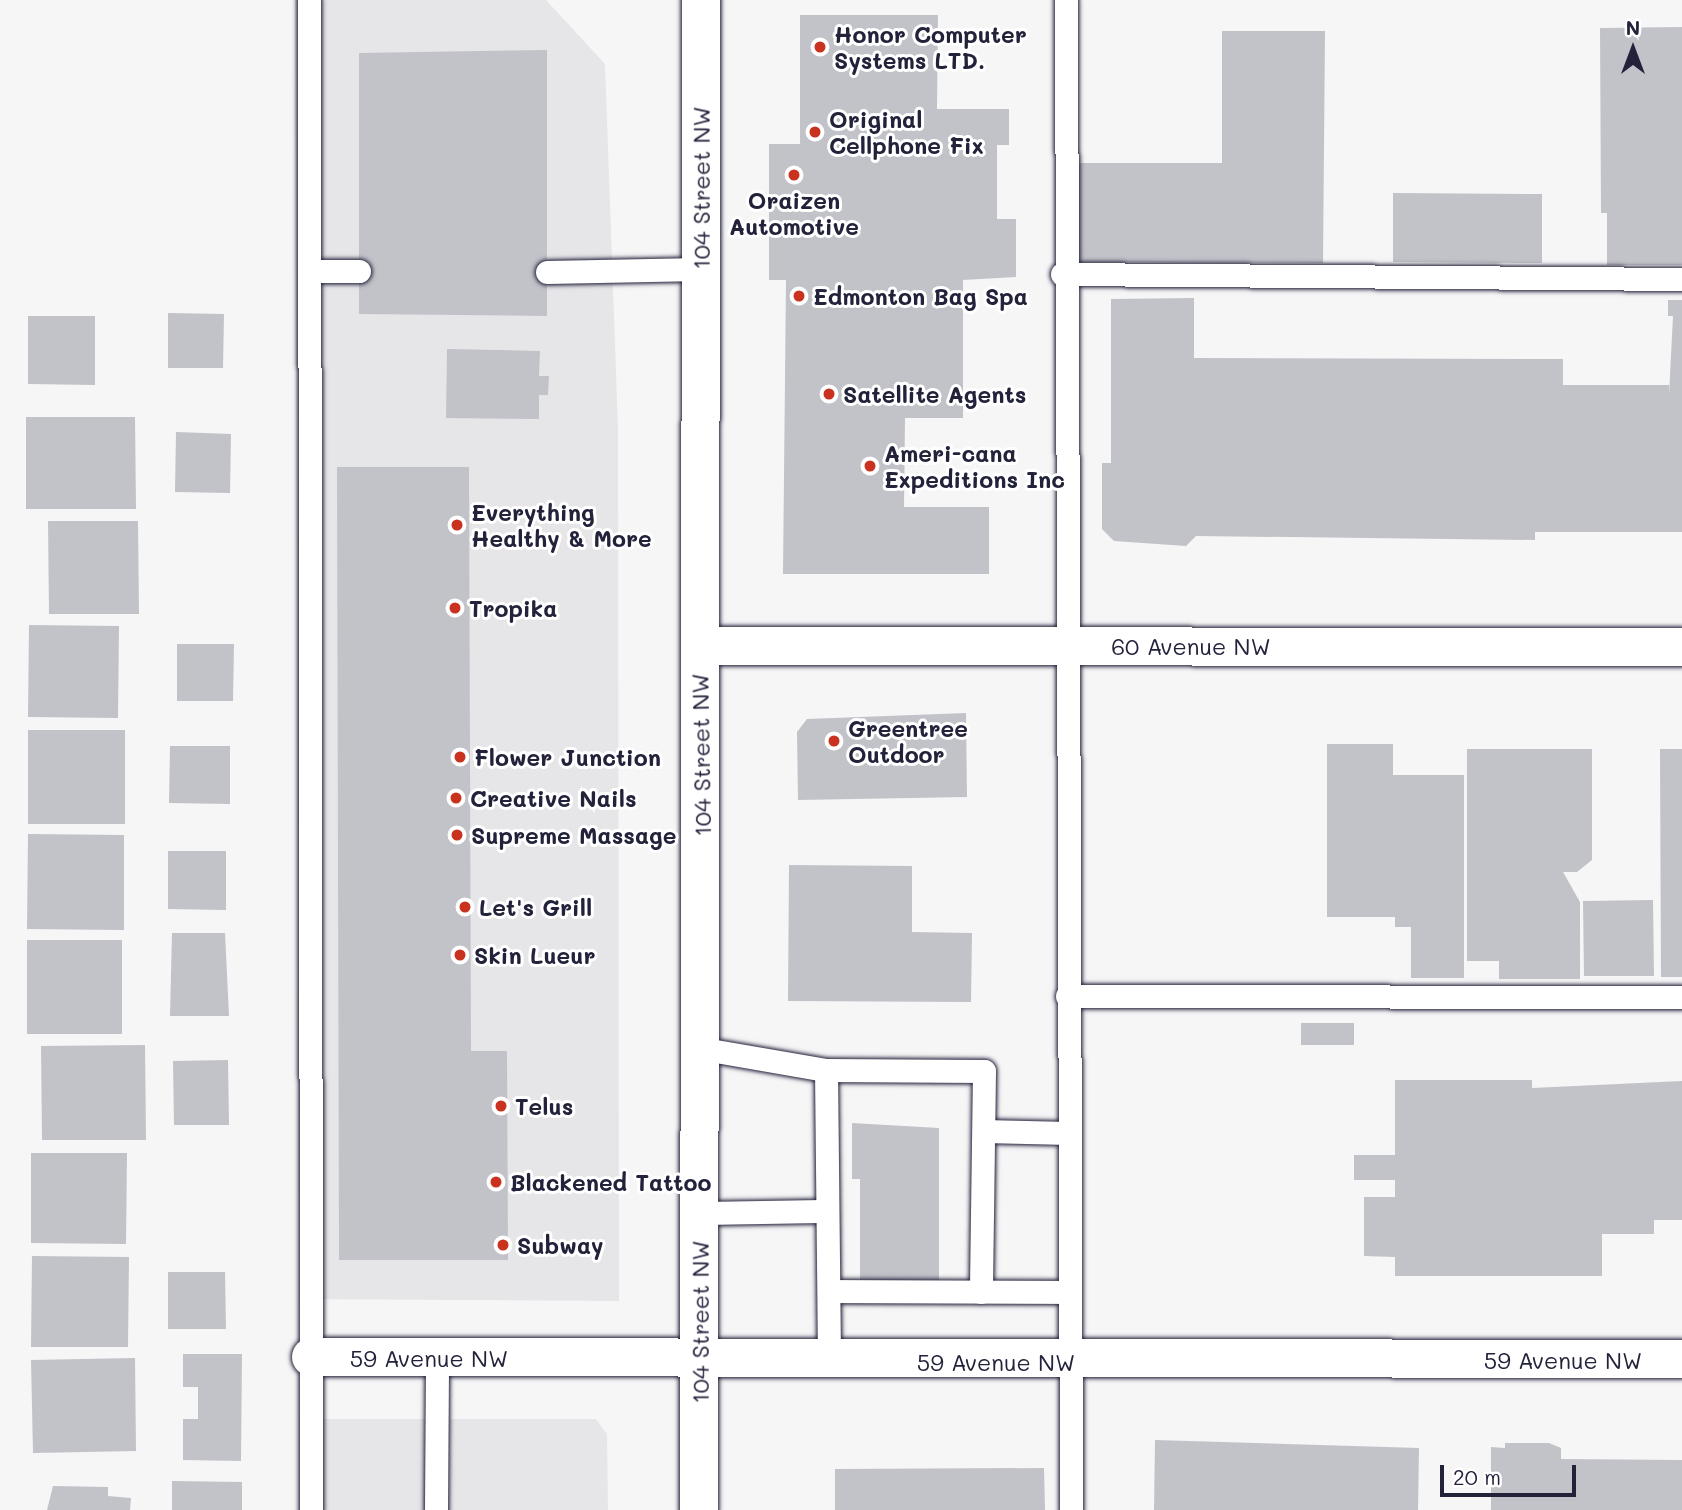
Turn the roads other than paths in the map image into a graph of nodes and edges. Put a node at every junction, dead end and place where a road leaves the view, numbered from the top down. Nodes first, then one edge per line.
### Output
1 (309, 0) edge
2 (701, 0) edge
3 (1066, 0) edge
4 (701, 269) junction
5 (309, 271) junction
6 (359, 271) dead end
7 (547, 272) dead end
8 (1062, 274) junction
9 (1682, 279) edge
10 (700, 646) junction
11 (1064, 646) junction
12 (1682, 647) edge
13 (1067, 996) junction
14 (1682, 997) edge
15 (704, 1049) junction
16 (826, 1070) junction
17 (984, 1131) junction
18 (1068, 1133) junction
19 (825, 1212) junction
20 (700, 1213) junction
21 (829, 1291) junction
22 (981, 1292) junction
23 (1070, 1292) junction
24 (311, 1357) junction
25 (438, 1359) junction
26 (1682, 1359) edge
27 (700, 1360) junction
28 (829, 1361) junction
29 (1070, 1363) junction
30 (311, 1510) edge
31 (436, 1510) edge
32 (699, 1510) edge
33 (1071, 1510) edge

1 - 5 lane
2 - 4 street, 104 Street NW
3 - 8 lane
4 - 7 lane
4 - 10 street, 104 Street NW
5 - 6 lane
5 - 24 lane
8 - 9 lane
8 - 11 lane
10 - 11 street, 60 Avenue NW
10 - 15 street, 104 Street NW
11 - 12 street, 60 Avenue NW
11 - 13 lane
13 - 14 lane
13 - 18 lane
15 - 16 lane
15 - 20 street, 104 Street NW
16 - 17 lane
16 - 19 lane
17 - 18 lane
17 - 22 lane
18 - 23 lane
19 - 20 lane
19 - 21 lane
20 - 27 street, 104 Street NW
21 - 22 lane
21 - 28 lane
22 - 23 lane
23 - 29 lane
24 - 25 street, 59 Avenue NW
24 - 30 lane
25 - 27 street, 59 Avenue NW
25 - 31 lane
26 - 29 street, 59 Avenue NW
27 - 28 street, 59 Avenue NW
27 - 32 street, 104 Street NW
28 - 29 street, 59 Avenue NW
29 - 33 lane

